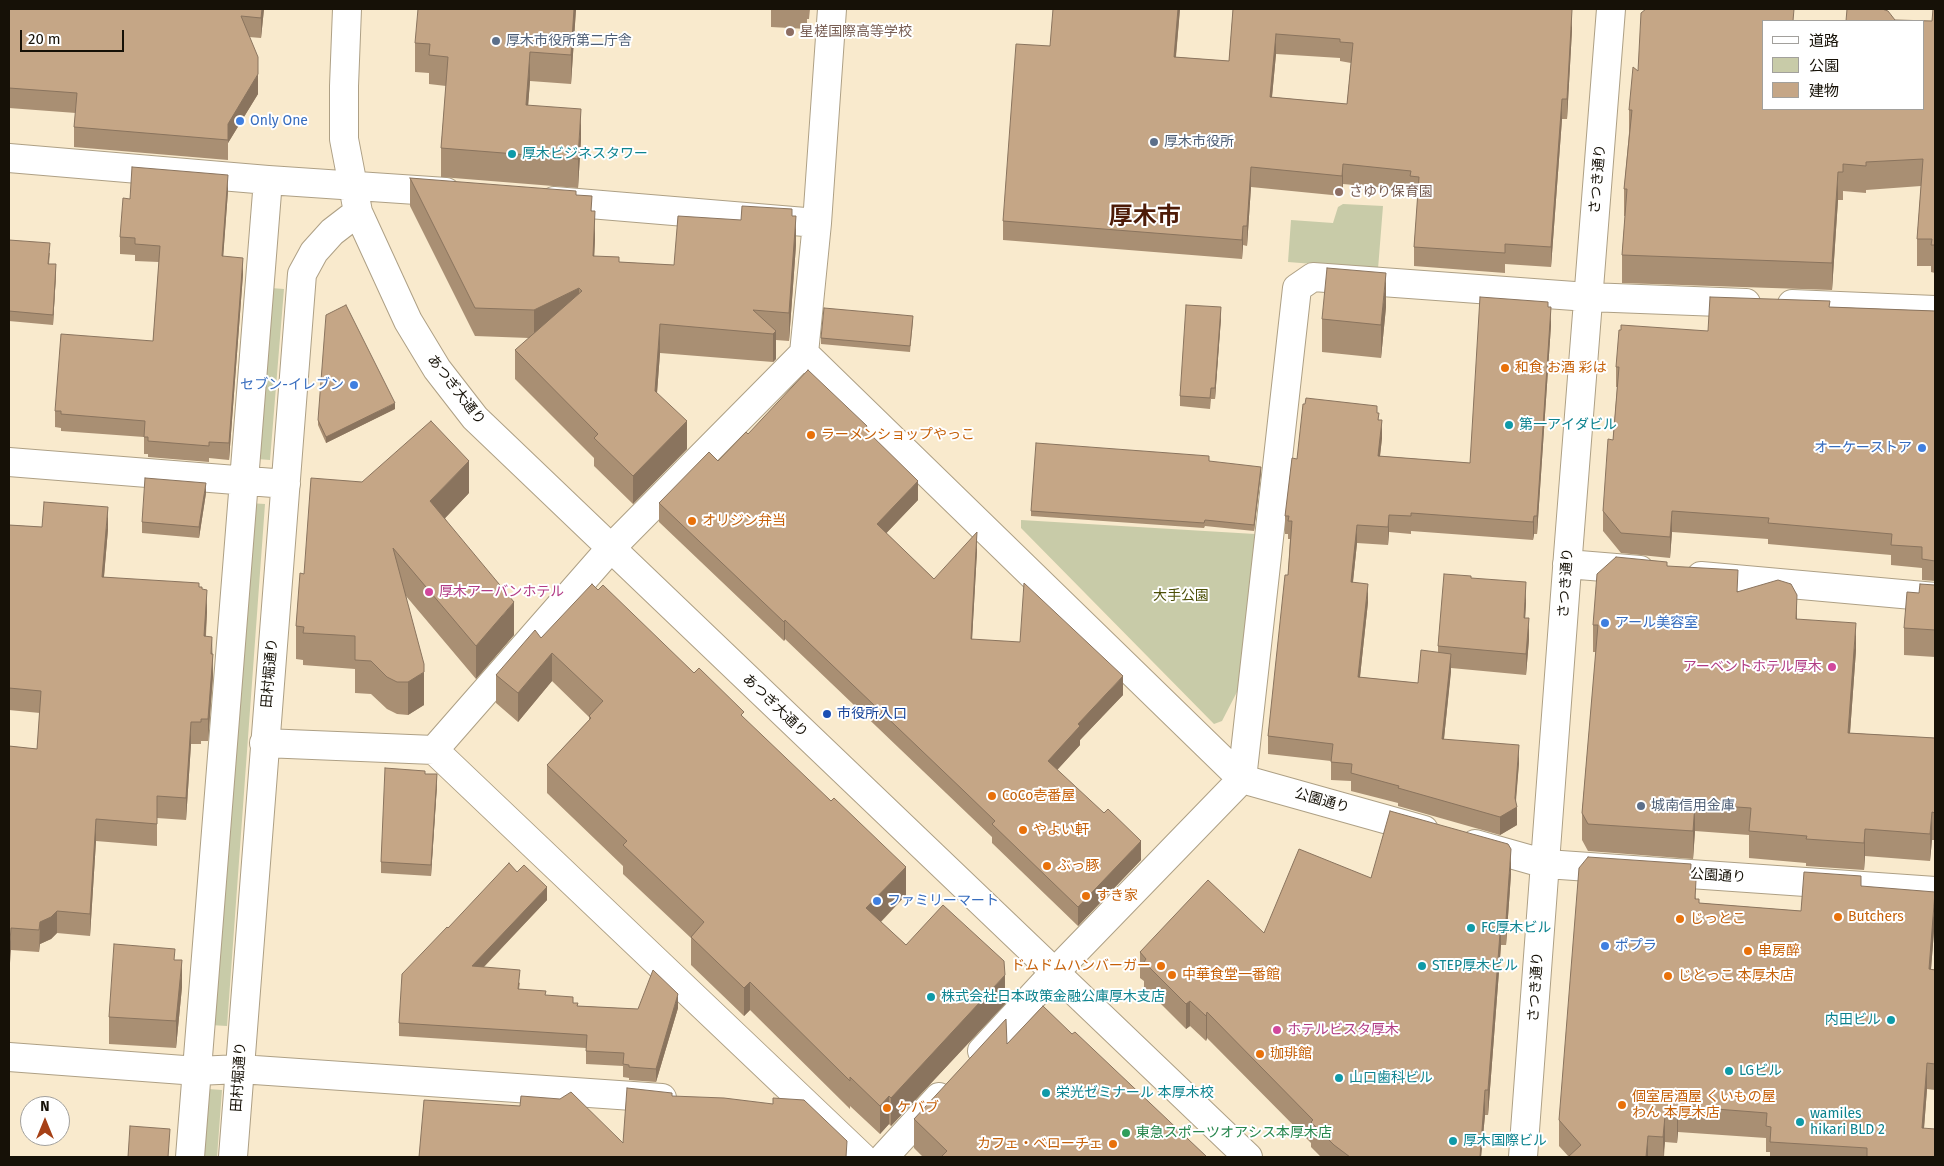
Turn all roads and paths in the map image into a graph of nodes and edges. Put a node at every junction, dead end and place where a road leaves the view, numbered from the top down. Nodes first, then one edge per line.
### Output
1 (347, 9) edge
2 (832, 9) edge
3 (1612, 9) edge
4 (9, 158) edge
5 (268, 180) junction
6 (352, 185) junction
7 (473, 195) edge
8 (532, 200) edge
9 (358, 212) junction
10 (816, 223) junction
11 (1588, 297) junction
12 (1935, 310) edge
13 (804, 353) junction
14 (9, 462) edge
15 (244, 481) junction
16 (286, 484) junction
17 (610, 549) junction
18 (1567, 564) junction
19 (1935, 596) edge
20 (264, 743) junction
21 (434, 750) junction
22 (1242, 779) junction
23 (1546, 864) junction
24 (1935, 891) edge
25 (1054, 972) junction
26 (9, 1057) edge
27 (240, 1069) junction
28 (197, 1072) junction
29 (691, 1100) edge
30 (769, 1105) edge
31 (808, 1108) junction
32 (190, 1157) edge
33 (233, 1157) edge
34 (862, 1157) edge
35 (884, 1157) edge
36 (1248, 1157) edge
37 (1523, 1157) edge

1 - 6 street, あつぎ大通り
2 - 10 street
3 - 11 street, さつき通り
4 - 5 street
5 - 6 street
5 - 15 street
6 - 7 street
6 - 9 street, あつぎ大通り
8 - 10 street
9 - 16 street, 田村堀通り
9 - 17 street, あつぎ大通り
10 - 13 street
11 - 12 street
11 - 18 street, さつき通り
11 - 22 street
13 - 17 street
13 - 22 street
14 - 15 street
15 - 16 street
15 - 28 street
16 - 20 street, 田村堀通り
17 - 21 street
17 - 25 street, あつぎ大通り
18 - 19 street
18 - 23 street, さつき通り
20 - 21 street
20 - 27 street, 田村堀通り
21 - 31 street
22 - 23 street, 公園通り
22 - 25 street
23 - 24 street, 公園通り
23 - 37 street, さつき通り
25 - 35 street
25 - 36 street, あつぎ大通り
26 - 28 street
27 - 28 street
27 - 29 street
27 - 33 street, 田村堀通り
28 - 32 street
30 - 31 street
31 - 34 street

